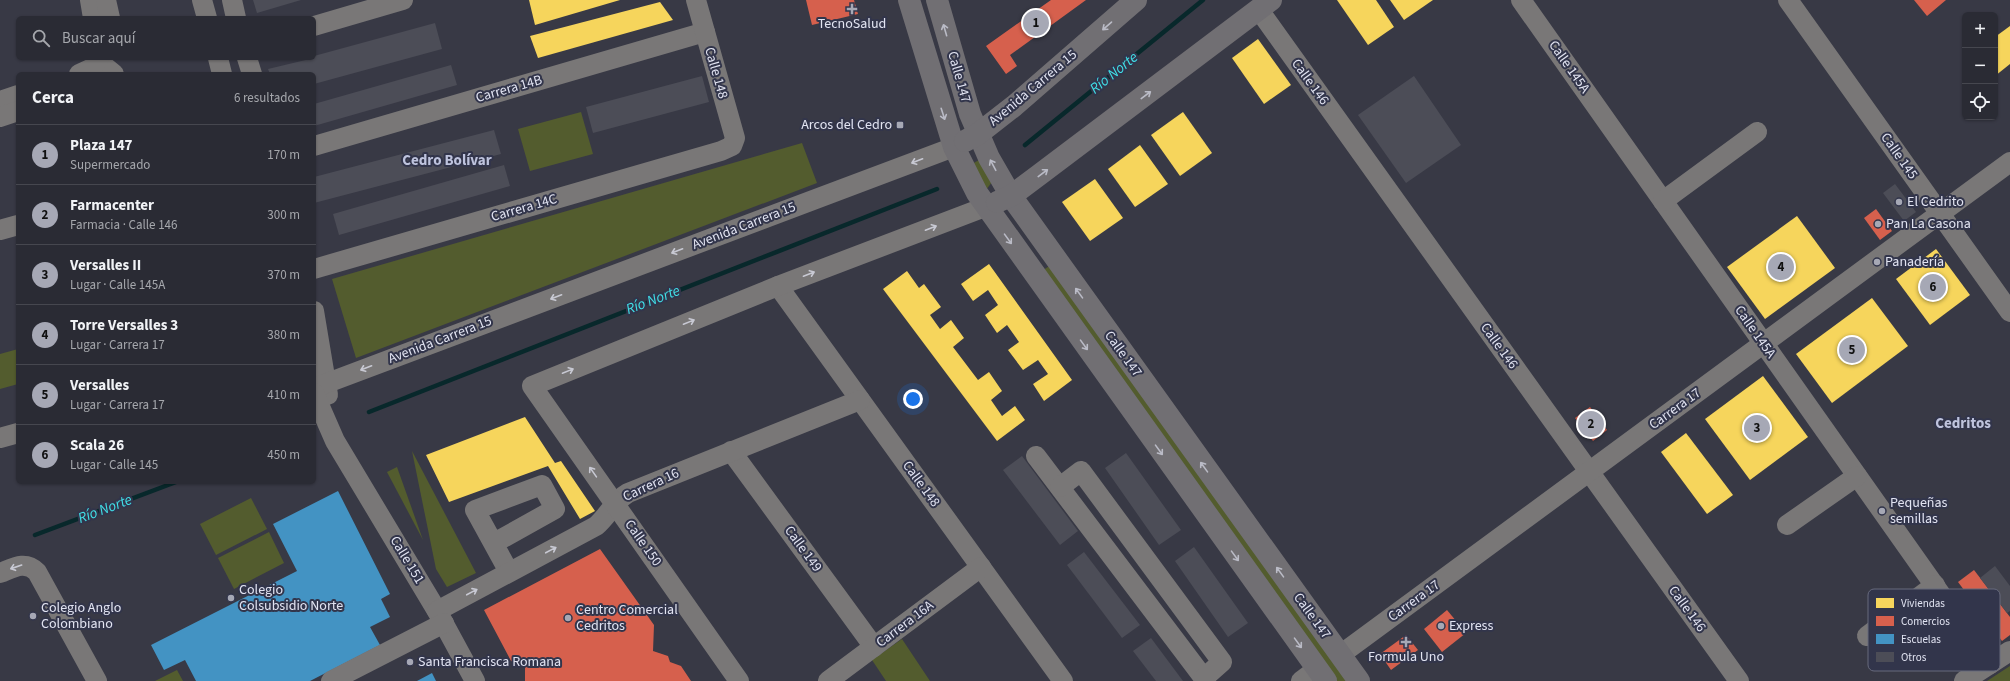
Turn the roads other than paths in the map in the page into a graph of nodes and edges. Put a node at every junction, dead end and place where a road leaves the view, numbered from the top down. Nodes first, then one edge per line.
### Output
1 (90, 0) edge
2 (106, 0) edge
3 (202, 0) edge
4 (232, 0) edge
5 (403, 0) edge
6 (696, 0) edge
7 (909, 0) edge
8 (937, 0) edge
9 (1136, 0) edge
10 (1521, 0) edge
11 (1788, 0) edge
12 (1265, 5) edge
13 (93, 16) edge
14 (110, 16) edge
15 (206, 16) edge
16 (236, 16) edge
17 (316, 25) edge
18 (705, 32) junction
19 (119, 60) edge
20 (218, 60) edge
21 (248, 60) edge
22 (93, 65) edge
23 (109, 72) edge
24 (115, 72) edge
25 (222, 72) edge
26 (251, 72) edge
27 (16, 96) edge
28 (0, 101) edge
29 (16, 112) edge
30 (0, 117) edge
31 (1757, 132) dead end
32 (978, 134) junction
33 (316, 145) edge
34 (732, 146) joint
35 (954, 147) junction
36 (2010, 162) edge
37 (1011, 196) junction
38 (1664, 201) junction
39 (985, 207) junction
40 (1940, 214) junction
41 (16, 226) edge
42 (0, 230) edge
43 (316, 268) edge
44 (778, 286) junction
45 (2010, 312) edge
46 (1764, 344) junction
47 (316, 350) edge
48 (318, 388) edge
49 (860, 400) junction
50 (16, 434) edge
51 (0, 438) edge
52 (731, 451) junction
53 (1036, 456) dead end
54 (1589, 472) junction
55 (1858, 476) junction
56 (1060, 487) junction
57 (615, 504) junction
58 (1787, 525) dead end
59 (494, 543) dead end
60 (981, 567) junction
61 (509, 572) junction
62 (0, 573) edge
63 (1162, 581) junction
64 (1935, 585) junction
65 (1930, 589) edge
66 (1938, 589) edge
67 (1142, 596) junction
68 (440, 617) junction
69 (874, 647) junction
70 (2010, 651) edge
71 (1340, 655) junction
72 (2000, 658) edge
73 (1979, 671) edge
74 (472, 675) edge
75 (1315, 677) edge
76 (1055, 678) edge
77 (1205, 680) edge
78 (97, 681) edge
79 (331, 681) edge
80 (492, 681) edge
81 (739, 681) edge
82 (828, 681) edge
83 (1359, 681) edge
84 (1739, 681) edge
85 (1964, 681) edge

1 - 13 street
2 - 14 street
3 - 15 street
4 - 16 street
5 - 17 street
6 - 18 street, Calle 148
7 -> 35 main road, Calle 147
32 -> 8 main road, Calle 147
9 -> 32 main road, Avenida Carrera 15
10 - 38 street, Calle 145A
11 - 40 street, Calle 145
37 -> 12 main road
12 - 54 street, Calle 146
18 - 33 street, Carrera 14B
18 - 34 street, Calle 148
19 - 24 street
20 - 25 street
21 - 26 street
22 - 23 street
27 - 28 street
29 - 30 street
31 - 38 street
32 - 35 main road, Avenida Carrera 15
37 -> 32 main road, Calle 147
34 - 43 street, Carrera 14C
35 - 39 main road, Calle 147
35 -> 48 street, Avenida Carrera 15
36 - 40 street, Carrera 17
37 - 39 main road
71 -> 37 main road, Calle 147
38 - 46 street, Calle 145A
44 -> 39 street
39 -> 75 main road, Calle 147
40 - 45 street, Calle 145
40 - 46 street, Carrera 17
41 - 42 street
44 - 49 street, Calle 148
57 -> 44 street, Calle 150
46 - 54 street, Carrera 17
46 - 55 street, Calle 145A
47 - 48 street, Calle 151
48 - 68 street, Calle 151
49 - 52 street, Carrera 16
49 - 60 street, Calle 148
50 - 51 street
52 - 57 street, Carrera 16
52 - 69 street, Calle 149
53 - 56 street
54 - 71 street, Carrera 17
54 - 84 street, Calle 146
55 - 58 street
55 - 64 street, Calle 145A
56 - 63 street
56 - 67 street
61 -> 57 street, Carrera 16
57 - 81 street, Calle 150
59 - 61 street
60 - 69 street, Carrera 16A
60 - 76 street, Calle 148
68 -> 61 street, Carrera 16
78 -> 62 street
63 - 67 street
63 - 77 street
64 - 65 street
64 - 66 street, Calle 145A
67 - 77 street
68 - 74 street, Calle 151
68 - 79 street, Carrera 16
69 - 82 street, Carrera 16A
70 - 72 street
71 - 83 main road, Calle 147
73 - 85 street
74 - 80 street

